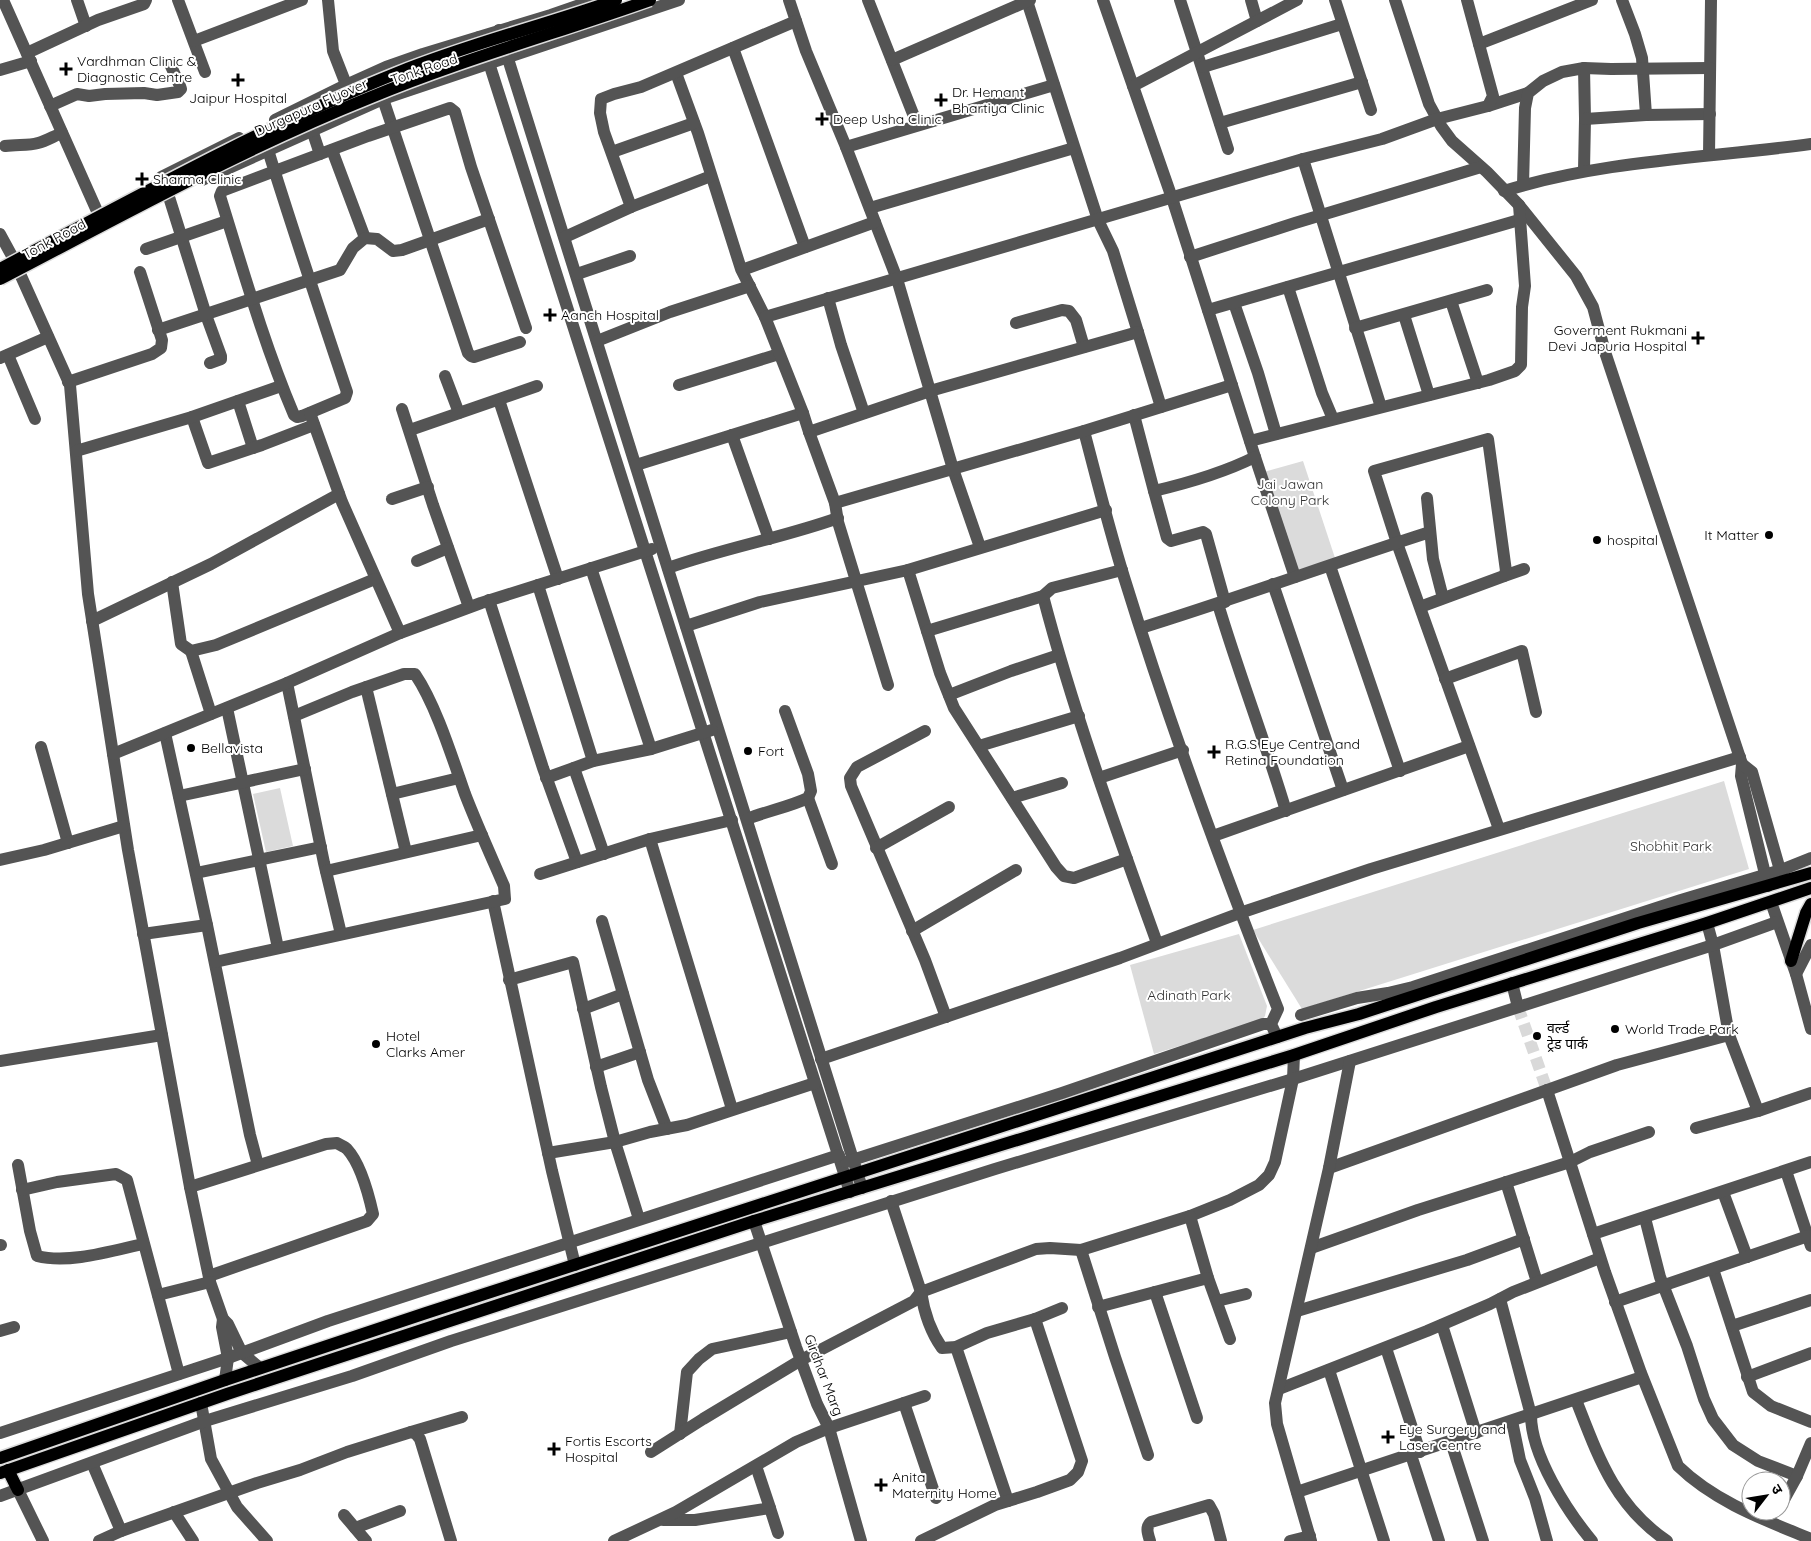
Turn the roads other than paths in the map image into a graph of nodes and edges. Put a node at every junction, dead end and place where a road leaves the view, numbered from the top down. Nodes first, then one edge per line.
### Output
1 (3, 0) edge
2 (77, 0) edge
3 (146, 0) edge
4 (178, 0) edge
5 (302, 0) edge
6 (328, 0) edge
7 (594, 0) edge
8 (616, 0) edge
9 (679, 0) edge
10 (789, 0) edge
11 (868, 0) edge
12 (1103, 0) edge
13 (1180, 0) edge
14 (1250, 0) edge
15 (1297, 0) edge
16 (1335, 0) edge
17 (1395, 0) edge
18 (1466, 0) edge
19 (1592, 0) edge
20 (1711, 0) edge
21 (1029, 1) edge
22 (1624, 1) edge
23 (647, 4) edge
24 (1257, 20) junction
25 (796, 21) junction
26 (1342, 24) junction
27 (86, 26) junction
28 (499, 30) junction
29 (479, 37) junction
30 (194, 41) junction
31 (1479, 44) junction
32 (733, 48) junction
33 (1198, 52) junction
34 (29, 57) junction
35 (509, 58) junction
36 (892, 60) junction
37 (489, 63) junction
38 (170, 64) dead end
39 (1202, 67) junction
40 (1584, 68) junction
41 (1643, 68) junction
42 (1710, 68) junction
43 (0, 70) edge
44 (205, 72) dead end
45 (676, 72) junction
46 (1362, 82) junction
47 (346, 84) junction
48 (1054, 85) junction
49 (1133, 86) junction
50 (1528, 93) junction
51 (383, 100) junction
52 (50, 106) junction
53 (1488, 106) junction
54 (1371, 110) dead end
55 (357, 111) junction
56 (1710, 114) junction
57 (1646, 115) junction
58 (1437, 119) junction
59 (1585, 119) junction
60 (1220, 122) junction
61 (694, 123) junction
62 (917, 124) junction
63 (393, 128) junction
64 (312, 130) junction
65 (62, 133) junction
66 (1811, 144) edge
67 (5, 146) dead end
68 (846, 147) junction
69 (1074, 148) junction
70 (1228, 149) dead end
71 (268, 150) junction
72 (332, 150) junction
73 (612, 152) junction
74 (320, 154) junction
75 (1709, 154) junction
76 (1304, 159) junction
77 (1481, 167) junction
78 (1584, 170) junction
79 (275, 172) junction
80 (711, 176) junction
81 (1523, 185) junction
82 (1504, 191) junction
83 (169, 196) junction
84 (1172, 198) junction
85 (1519, 205) junction
86 (631, 207) junction
87 (870, 208) junction
88 (97, 211) junction
89 (1321, 215) junction
90 (489, 219) junction
91 (1098, 220) junction
92 (1519, 220) junction
93 (228, 221) junction
94 (875, 222) junction
95 (0, 234) edge
96 (181, 236) junction
97 (565, 237) junction
98 (365, 238) junction
99 (431, 241) junction
100 (805, 247) junction
101 (146, 249) dead end
102 (12, 256) junction
103 (630, 256) dead end
104 (1190, 256) junction
105 (0, 263) edge
106 (0, 269) edge
107 (742, 270) junction
108 (140, 272) dead end
109 (1339, 273) junction
110 (20, 274) junction
111 (577, 274) junction
112 (897, 279) junction
113 (0, 280) edge
114 (308, 280) junction
115 (0, 285) edge
116 (750, 286) junction
117 (1288, 288) junction
118 (1487, 290) dead end
119 (828, 298) junction
120 (251, 300) junction
121 (1451, 302) junction
122 (1234, 303) junction
123 (1208, 310) junction
124 (206, 315) junction
125 (1404, 315) junction
126 (765, 317) junction
127 (1016, 324) dead end
128 (526, 328) dead end
129 (1355, 328) junction
130 (158, 330) junction
131 (1138, 332) junction
132 (48, 337) junction
133 (597, 341) junction
134 (520, 342) dead end
135 (1084, 347) junction
136 (779, 354) junction
137 (4, 356) edge
138 (210, 363) dead end
139 (445, 376) dead end
140 (68, 382) junction
141 (1478, 382) junction
142 (679, 385) dead end
143 (1232, 385) junction
144 (281, 386) junction
145 (537, 386) dead end
146 (930, 391) junction
147 (1429, 395) junction
148 (499, 400) junction
149 (238, 401) junction
150 (1161, 407) junction
151 (1381, 407) junction
152 (402, 409) dead end
153 (459, 413) junction
154 (804, 413) junction
155 (864, 413) junction
156 (1134, 415) junction
157 (192, 417) junction
158 (35, 419) dead end
159 (312, 419) junction
160 (1333, 419) junction
161 (410, 430) junction
162 (1084, 431) junction
163 (809, 432) junction
164 (732, 434) junction
165 (1276, 434) junction
166 (1250, 441) junction
167 (253, 448) junction
168 (76, 451) junction
169 (1255, 457) junction
170 (636, 465) junction
171 (953, 469) junction
172 (428, 487) junction
173 (1154, 491) junction
174 (339, 494) junction
175 (1427, 498) dead end
176 (392, 499) dead end
177 (835, 503) junction
178 (1106, 510) junction
179 (838, 518) junction
180 (1430, 532) junction
181 (769, 539) junction
182 (1397, 542) junction
183 (662, 547) junction
184 (980, 547) junction
185 (448, 548) junction
186 (646, 552) junction
187 (417, 561) dead end
188 (1330, 566) junction
189 (591, 568) junction
190 (668, 568) junction
191 (1524, 569) dead end
192 (908, 570) junction
193 (1122, 570) junction
194 (1504, 576) junction
195 (1295, 577) junction
196 (375, 579) junction
197 (558, 579) junction
198 (172, 582) junction
199 (856, 582) junction
200 (1274, 584) junction
201 (538, 585) junction
202 (1043, 596) junction
203 (1443, 598) junction
204 (489, 600) junction
205 (1222, 603) junction
206 (469, 607) junction
207 (1420, 607) junction
208 (92, 622) junction
209 (686, 626) junction
210 (1141, 628) junction
211 (927, 631) junction
212 (400, 634) junction
213 (191, 652) junction
214 (1059, 655) junction
215 (1445, 678) junction
216 (287, 683) junction
217 (888, 685) dead end
218 (366, 687) junction
219 (949, 695) junction
220 (227, 708) junction
221 (785, 711) dead end
222 (1536, 712) dead end
223 (211, 714) junction
224 (294, 716) junction
225 (1079, 716) junction
226 (718, 728) junction
227 (925, 731) dead end
228 (704, 732) junction
229 (165, 733) junction
230 (979, 746) junction
231 (1469, 746) junction
232 (41, 747) dead end
233 (650, 748) junction
234 (1182, 750) junction
235 (113, 754) junction
236 (1741, 760) junction
237 (593, 761) junction
238 (574, 768) junction
239 (305, 769) junction
240 (1400, 771) junction
241 (459, 778) junction
242 (546, 778) junction
243 (1099, 778) junction
244 (243, 782) junction
245 (1062, 783) dead end
246 (1343, 790) junction
247 (392, 794) junction
248 (179, 796) junction
249 (808, 798) junction
250 (1012, 798) junction
251 (949, 807) dead end
252 (1286, 811) junction
253 (746, 818) junction
254 (732, 820) junction
255 (124, 826) junction
256 (1498, 829) junction
257 (482, 835) junction
258 (1213, 836) junction
259 (650, 839) junction
260 (68, 843) junction
261 (321, 847) junction
262 (876, 848) junction
263 (406, 852) junction
264 (604, 854) junction
265 (1811, 858) edge
266 (1127, 859) junction
267 (0, 860) edge
268 (260, 861) junction
269 (577, 862) junction
270 (832, 864) dead end
271 (1016, 870) dead end
272 (326, 871) junction
273 (196, 873) junction
274 (540, 874) dead end
275 (1806, 874) edge
276 (1783, 875) junction
277 (1767, 880) junction
278 (1811, 888) edge
279 (493, 901) junction
280 (1771, 902) junction
281 (1811, 904) edge
282 (1240, 913) junction
283 (602, 921) dead end
284 (1777, 922) junction
285 (1707, 923) junction
286 (208, 925) junction
287 (912, 931) junction
288 (144, 934) junction
289 (341, 934) junction
290 (1157, 944) junction
291 (1713, 945) junction
292 (1811, 945) edge
293 (278, 948) junction
294 (1791, 961) junction
295 (215, 962) junction
296 (1796, 974) junction
297 (510, 980) junction
298 (1512, 983) junction
299 (623, 994) junction
300 (1379, 1001) junction
301 (1518, 1007) junction
302 (584, 1009) junction
303 (1278, 1009) junction
304 (1301, 1014) junction
305 (946, 1017) junction
306 (1271, 1024) junction
307 (1305, 1028) junction
308 (1811, 1029) edge
309 (162, 1035) junction
310 (1728, 1035) junction
311 (1276, 1037) junction
312 (640, 1052) junction
313 (1294, 1055) junction
314 (822, 1059) junction
315 (0, 1061) edge
316 (1344, 1063) junction
317 (596, 1067) junction
318 (1293, 1080) junction
319 (815, 1083) junction
320 (1547, 1090) junction
321 (1811, 1093) edge
322 (732, 1109) junction
323 (1758, 1111) junction
324 (1696, 1128) dead end
325 (667, 1129) junction
326 (1649, 1132) dead end
327 (615, 1142) junction
328 (548, 1153) junction
329 (1570, 1162) junction
330 (1811, 1162) edge
331 (18, 1165) dead end
332 (258, 1165) junction
333 (847, 1166) junction
334 (1330, 1168) junction
335 (1786, 1171) junction
336 (1506, 1182) junction
337 (190, 1187) junction
338 (22, 1190) junction
339 (856, 1190) junction
340 (1723, 1192) junction
341 (891, 1201) junction
342 (1190, 1216) junction
343 (1645, 1218) junction
344 (639, 1219) junction
345 (754, 1221) junction
346 (1593, 1234) junction
347 (1524, 1239) junction
348 (1809, 1241) edge
349 (569, 1242) junction
350 (761, 1242) junction
351 (143, 1244) junction
352 (1311, 1248) junction
353 (1081, 1250) junction
354 (1747, 1257) junction
355 (1600, 1258) junction
356 (575, 1265) junction
357 (1713, 1269) junction
358 (1208, 1278) junction
359 (209, 1279) junction
360 (1537, 1282) junction
361 (1664, 1285) junction
362 (921, 1292) junction
363 (1155, 1292) junction
364 (1246, 1294) dead end
365 (158, 1295) junction
366 (1500, 1299) junction
367 (1811, 1300) edge
368 (1217, 1301) junction
369 (1615, 1302) junction
370 (1098, 1307) junction
371 (1062, 1308) dead end
372 (1296, 1311) junction
373 (223, 1319) junction
374 (1035, 1319) junction
375 (1442, 1325) junction
376 (1732, 1326) junction
377 (14, 1327) dead end
378 (0, 1331) edge
379 (791, 1332) junction
380 (1230, 1340) dead end
381 (956, 1348) junction
382 (1386, 1348) junction
383 (242, 1353) junction
384 (1811, 1353) edge
385 (228, 1358) junction
386 (801, 1360) junction
387 (260, 1368) junction
388 (1330, 1370) junction
389 (180, 1374) junction
390 (1642, 1377) junction
391 (1747, 1377) junction
392 (225, 1380) junction
393 (1278, 1390) junction
394 (925, 1396) dead end
395 (1576, 1400) junction
396 (201, 1403) junction
397 (904, 1403) junction
398 (1531, 1415) junction
399 (462, 1417) dead end
400 (1197, 1418) dead end
401 (204, 1421) junction
402 (1512, 1421) junction
403 (1811, 1422) edge
404 (829, 1428) junction
405 (411, 1432) junction
406 (0, 1433) edge
407 (1476, 1433) junction
408 (680, 1434) junction
409 (1451, 1442) junction
410 (1811, 1443) edge
411 (651, 1452) dead end
412 (1416, 1453) junction
413 (1148, 1455) dead end
414 (0, 1458) edge
415 (92, 1463) junction
416 (756, 1466) junction
417 (1363, 1470) junction
418 (4, 1472) edge
419 (1798, 1476) junction
420 (1791, 1488) edge
421 (18, 1490) junction
422 (1296, 1492) junction
423 (230, 1493) junction
424 (0, 1496) edge
425 (936, 1498) dead end
426 (1008, 1501) junction
427 (1741, 1504) edge
428 (770, 1508) junction
429 (400, 1511) dead end
430 (174, 1512) junction
431 (344, 1515) dead end
432 (659, 1520) junction
433 (1781, 1521) edge
434 (355, 1528) junction
435 (121, 1531) junction
436 (778, 1533) dead end
437 (1311, 1539) edge
438 (1811, 1539) edge
439 (43, 1541) edge
440 (99, 1541) edge
441 (193, 1541) edge
442 (267, 1541) edge
443 (366, 1541) edge
444 (451, 1541) edge
445 (614, 1541) edge
446 (861, 1541) edge
447 (921, 1541) edge
448 (1150, 1541) edge
449 (1222, 1541) edge
450 (1290, 1541) edge
451 (1384, 1541) edge
452 (1439, 1541) edge
453 (1483, 1541) edge
454 (1547, 1541) edge
455 (1592, 1541) edge
456 (1667, 1541) edge

1 - 34 street
2 - 27 street
3 - 27 street
4 - 30 street
5 - 30 street
6 - 47 street
7 - 28 street, Tonk Road
8 - 106 main road, Durgapura Flyover, bridge
9 - 23 street, Tonk Road
10 - 25 street
11 - 36 street
12 - 49 street
13 - 33 street
14 - 24 street
15 - 24 street
16 - 26 street
17 - 58 street
18 - 31 street
19 - 31 street
20 - 42 street
21 - 36 street
21 - 48 street
22 - 41 street
23 - 35 street, Tonk Road
23 - 113 main road, Durgapura Flyover, bridge
24 - 33 street
25 - 32 street
25 - 68 street
26 - 39 street
26 - 46 street
27 - 34 street
28 - 29 street, Tonk Road
28 - 35 street
29 - 37 street
29 - 47 street, Tonk Road
30 - 44 street
31 - 53 street
32 - 45 street
32 - 100 street
33 - 39 street
33 - 49 street
34 - 43 street
34 - 52 street
35 - 37 street, Tonk Road
35 - 97 street
36 - 62 street
37 - 51 street, Tonk Road
37 - 186 street
38 - 52 street
39 - 60 street
40 - 41 street
40 - 50 street
40 - 59 street
41 - 42 street
41 - 57 street
42 - 56 street
45 - 61 street
45 - 73 street
46 - 54 street
46 - 60 street
47 - 55 street
47 - 88 street, Tonk Road
48 - 62 street
48 - 69 street
49 - 84 street
50 - 53 street
50 - 81 street
51 - 55 street, Tonk Road
51 - 63 street
52 - 65 street
53 - 58 street
55 - 64 street, Tonk Road
56 - 57 street
56 - 75 street
57 - 59 street
58 - 76 street
58 - 77 street
59 - 78 street
60 - 70 street
61 - 73 street
61 - 80 street
62 - 68 street
63 - 72 street
63 - 90 street
63 - 99 street
64 - 71 street, Tonk Road
64 - 74 street
65 - 67 street
65 - 88 street
66 - 75 street
68 - 87 street
69 - 87 street
69 - 91 street
71 - 79 street
71 - 83 street, Tonk Road
72 - 74 street
72 - 98 street
73 - 86 street
74 - 79 street
75 - 78 street
76 - 84 street
76 - 89 street
77 - 82 street
77 - 89 street
78 - 81 street
79 - 93 street
79 - 114 street
80 - 86 street
80 - 107 street
81 - 82 street
82 - 85 street
83 - 96 street
83 - 110 street, Tonk Road
84 - 91 street
84 - 104 street
85 - 92 street
85 - 236 street
86 - 97 street
87 - 94 street
88 - 102 street, Tonk Road
89 - 104 street
89 - 109 street
90 - 99 street
90 - 128 street
91 - 112 street
91 - 131 street
92 - 109 street
92 - 141 street
93 - 96 street
93 - 120 street
94 - 100 street
94 - 112 street
95 - 102 street
96 - 101 street
96 - 124 street
97 - 111 street
98 - 99 street
98 - 114 street
99 - 134 street
100 - 107 street
102 - 105 street, Tonk Road
102 - 110 street
103 - 111 street
104 - 123 street
107 - 116 street
108 - 130 street
109 - 117 street
109 - 129 street
110 - 115 street, Tonk Road
110 - 132 street
111 - 133 street
112 - 119 street
112 - 146 street
114 - 120 street
114 - 159 street
116 - 126 street
116 - 133 street
117 - 122 street
117 - 160 street
118 - 121 street
119 - 126 street
119 - 155 street
120 - 124 street
120 - 144 street
121 - 125 street
121 - 141 street
122 - 123 street
122 - 165 street
123 - 143 street
124 - 130 street
124 - 138 street
125 - 129 street
125 - 147 street
126 - 136 street
127 - 135 street
129 - 151 street
130 - 140 street
131 - 135 street
131 - 150 street
132 - 137 street
132 - 140 street
133 - 170 street
135 - 146 street
136 - 142 street
136 - 154 street
137 - 158 street
139 - 153 street
140 - 168 street
141 - 147 street
143 - 150 street
143 - 166 street
144 - 149 street
144 - 159 street
145 - 148 street
146 - 155 street
146 - 171 street
147 - 151 street
148 - 153 street
148 - 197 street
149 - 157 street
149 - 167 street
150 - 156 street
151 - 160 street
152 - 161 street
153 - 161 street
154 - 163 street
154 - 164 street
155 - 163 street
156 - 162 street
156 - 173 street
157 - 167 street
157 - 168 street
159 - 167 street
159 - 174 street
160 - 165 street
161 - 172 street
162 - 171 street
162 - 178 street
163 - 177 street
164 - 170 street
164 - 181 street
165 - 166 street
166 - 169 street
168 - 208 street
169 - 173 street
169 - 195 street
170 - 183 street
171 - 177 street
171 - 184 street
172 - 176 street
172 - 185 street
173 - 205 street
174 - 196 street
174 - 198 street
175 - 180 street
177 - 179 street
178 - 184 street
178 - 193 street
179 - 181 street
179 - 199 street
180 - 182 street
180 - 203 street
181 - 190 street
182 - 188 street
182 - 194 street
182 - 207 street
183 - 186 street
183 - 190 street
184 - 192 street
185 - 187 street
185 - 206 street
186 - 189 street
186 - 228 street
188 - 195 street
188 - 240 street
189 - 197 street
189 - 233 street
190 - 209 street
191 - 194 street
192 - 199 street
192 - 211 street
193 - 202 street
193 - 210 street
194 - 203 street
195 - 200 street
196 - 212 street
196 - 213 street
197 - 201 street
198 - 208 street
198 - 213 street
199 - 209 street
199 - 217 street
200 - 205 street
200 - 246 street
201 - 204 street
201 - 237 street
202 - 211 street
202 - 214 street
203 - 207 street
204 - 206 street
204 - 242 street
205 - 210 street
205 - 252 street
206 - 212 street
207 - 215 street
208 - 235 street
209 - 226 street
210 - 234 street
211 - 219 street
212 - 216 street
213 - 223 street
214 - 219 street
214 - 225 street
215 - 222 street
215 - 231 street
216 - 220 street
216 - 224 street
218 - 224 street
218 - 241 street
218 - 247 street
219 - 230 street
220 - 223 street
220 - 244 street
221 - 249 street
223 - 229 street
224 - 239 street
225 - 230 street
225 - 243 street
226 - 228 street
226 - 253 street
227 - 262 street
228 - 233 street
228 - 254 street
229 - 235 street
229 - 248 street
230 - 250 street
231 - 240 street
231 - 256 street
232 - 260 street
233 - 237 street
234 - 243 street
234 - 258 street
235 - 255 street
236 - 256 street
236 - 276 street
236 - 277 street
237 - 238 street
238 - 242 street
238 - 264 street
239 - 244 street
239 - 261 street
240 - 246 street
241 - 247 street
241 - 257 street
242 - 269 street
243 - 266 street
244 - 248 street
244 - 268 street
245 - 250 street
246 - 252 street
247 - 263 street
248 - 273 street
249 - 253 street
249 - 270 street
250 - 266 street
251 - 262 street
252 - 258 street
253 - 314 street
254 - 259 street
254 - 319 street
255 - 260 street
255 - 288 street
256 - 282 street
257 - 263 street
257 - 279 street
258 - 282 street
259 - 264 street
259 - 322 street
260 - 267 street
261 - 268 street
261 - 272 street
262 - 287 street
263 - 272 street
264 - 269 street
265 - 276 street
266 - 290 street
268 - 273 street
268 - 293 street
269 - 274 street
271 - 287 street
272 - 289 street
273 - 286 street
275 - 276 main road
276 - 277 main road
277 - 300 main road
278 - 280 main road
279 - 289 street
279 - 297 street
280 - 284 street
280 - 285 main road
281 - 294 main road
282 - 290 street
282 - 303 street
283 - 299 street
284 - 291 street
284 - 294 street
285 - 291 street
285 - 298 main road
286 - 288 street
286 - 295 street
287 - 305 street
288 - 309 street
289 - 293 street
290 - 305 street
291 - 301 street
291 - 310 street
292 - 296 street
293 - 295 street
294 - 296 street
295 - 332 street
296 - 308 street
297 - 302 street
297 - 328 street
298 - 301 street
298 - 313 main road
299 - 302 street
299 - 312 street
300 - 304 street
300 - 307 main road
301 - 316 street
302 - 317 street
303 - 304 street
303 - 306 street
304 - 307 street
305 - 314 street
306 - 311 street
306 - 333 street
307 - 311 main road
309 - 315 street
309 - 337 street
310 - 320 street
310 - 323 street
311 - 333 main road
312 - 317 street
312 - 325 street
313 - 318 street
313 - 339 main road
314 - 333 street
316 - 318 street
316 - 334 street
317 - 327 street
318 - 341 street
318 - 342 street
319 - 322 street
319 - 333 street
320 - 329 street
320 - 334 street
321 - 323 street
322 - 325 street
323 - 324 street
325 - 327 street
326 - 329 street
327 - 328 street
327 - 344 street
328 - 349 street
329 - 336 street
329 - 346 street
330 - 335 street
331 - 338 street
332 - 337 street
332 - 359 street
333 - 339 street
333 - 344 street
333 - 356 main road
334 - 352 street
335 - 340 street
335 - 348 street
336 - 347 street
336 - 352 street
337 - 359 street
338 - 351 street
338 - 351 street
339 - 345 main road
340 - 343 street
340 - 354 street
341 - 350 street
341 - 362 street
342 - 353 street
342 - 358 street
343 - 346 street
343 - 361 street
344 - 349 street
345 - 350 street, Girdhar Marg
345 - 396 main road
346 - 355 street
347 - 360 street
347 - 372 street
348 - 354 street
349 - 356 street
349 - 383 street
350 - 379 street, Girdhar Marg
350 - 401 street
351 - 365 street
352 - 372 street
353 - 362 street
353 - 370 street
354 - 357 street
355 - 360 street
355 - 369 street
356 - 387 main road
357 - 361 street
357 - 376 street
358 - 363 street
358 - 368 street
359 - 365 street
359 - 373 street
360 - 366 street
361 - 369 street
361 - 419 street
362 - 381 street
362 - 386 street
363 - 370 street
363 - 400 street
364 - 368 street
365 - 389 street
366 - 375 street
366 - 398 street
367 - 376 street
368 - 380 street
369 - 390 street
370 - 413 street
371 - 374 street
372 - 393 street
373 - 383 street
373 - 385 street
374 - 381 street
374 - 426 street
375 - 382 street
375 - 407 street
376 - 391 street
377 - 378 street
379 - 386 street, Girdhar Marg
379 - 408 street
381 - 426 street
382 - 388 street
382 - 412 street
383 - 385 street
383 - 387 street
384 - 391 street
385 - 389 street
385 - 392 street
386 - 404 street, Girdhar Marg
386 - 408 street
387 - 392 main road
388 - 393 street
388 - 417 street
389 - 406 street
390 - 395 street
390 - 427 street
391 - 403 street
392 - 414 main road
393 - 422 street
394 - 397 street
395 - 398 street
395 - 456 street
396 - 401 street
396 - 418 main road
397 - 404 street
397 - 425 street
398 - 402 street
398 - 455 street
399 - 405 street
401 - 415 street
401 - 423 street
402 - 407 street
402 - 454 street
404 - 416 street
404 - 446 street, Girdhar Marg
405 - 423 street
405 - 444 street
407 - 409 street
408 - 411 street
409 - 412 street
409 - 453 street
410 - 419 street
412 - 417 street
412 - 452 street
415 - 421 street
415 - 435 street
416 - 428 street
416 - 432 street
417 - 422 street
417 - 451 street
418 - 421 main road
419 - 420 street
421 - 424 street
421 - 439 street
422 - 437 street
423 - 430 street
423 - 442 street
426 - 447 street
428 - 432 street
428 - 436 street
429 - 434 street
430 - 435 street
430 - 441 street
431 - 434 street
432 - 445 street
433 - 438 street
434 - 443 street
435 - 440 street
437 - 450 street
448 - 449 street

